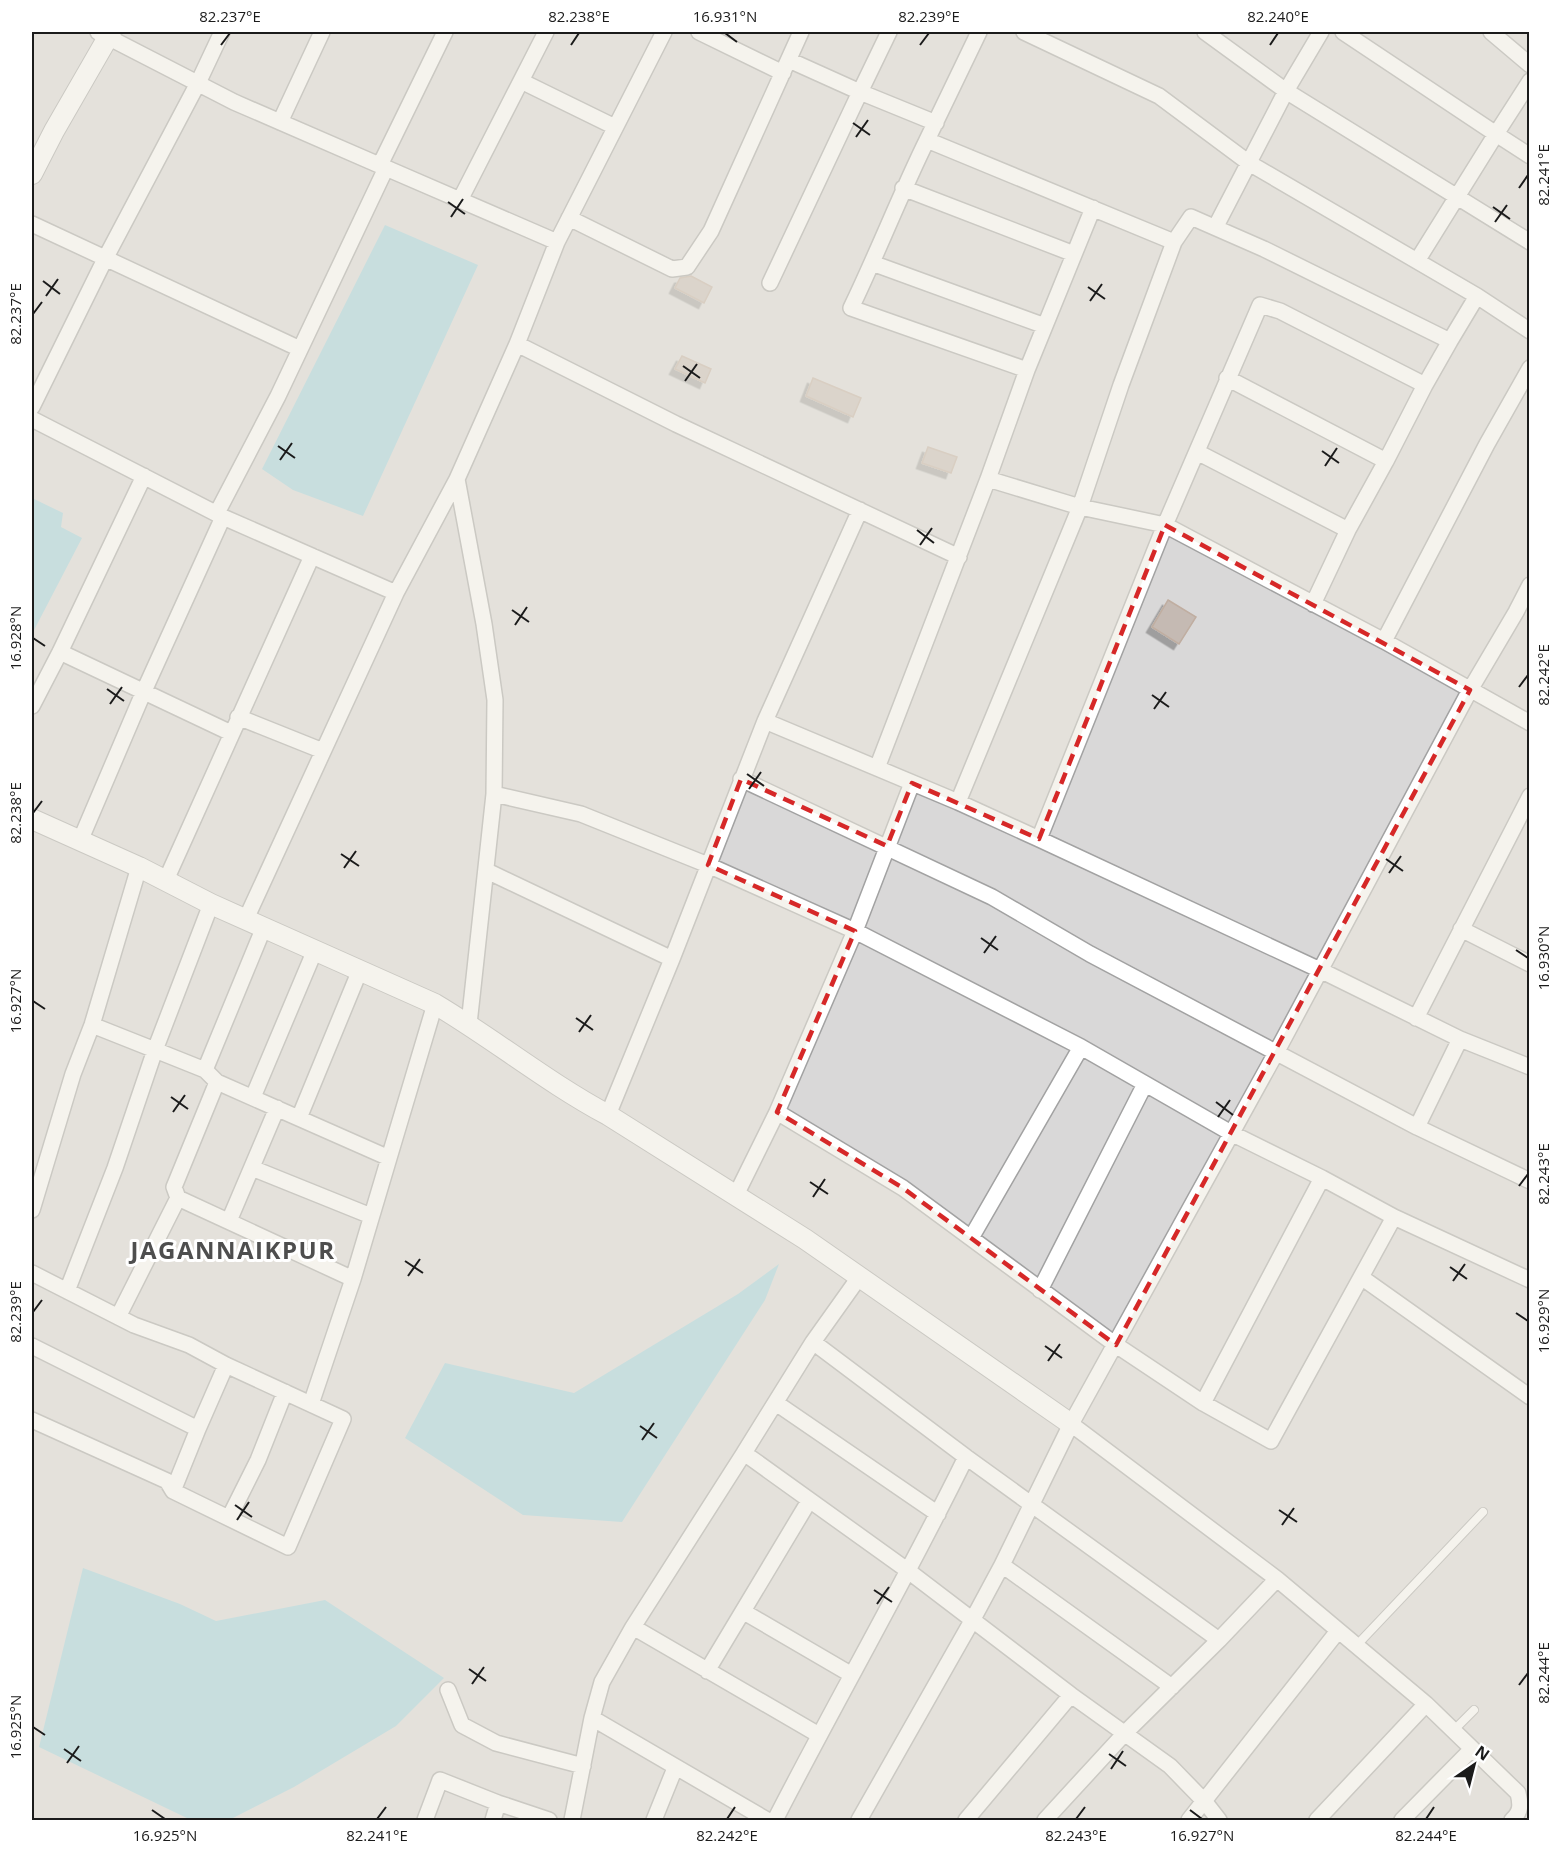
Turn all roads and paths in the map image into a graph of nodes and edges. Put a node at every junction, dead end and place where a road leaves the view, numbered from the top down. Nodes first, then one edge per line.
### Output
1 (222, 32) edge
2 (322, 32) edge
3 (445, 32) edge
4 (546, 32) edge
5 (664, 32) edge
6 (699, 32) edge
7 (801, 32) edge
8 (889, 32) edge
9 (979, 32) edge
10 (1024, 32) edge
11 (1205, 32) edge
12 (1321, 32) edge
13 (1343, 32) edge
14 (1491, 32) edge
15 (106, 33) edge
16 (1530, 65) edge
17 (786, 66) junction
18 (521, 81) junction
19 (1530, 81) edge
20 (198, 83) junction
21 (1286, 91) junction
22 (860, 92) junction
23 (280, 122) junction
24 (936, 123) junction
25 (615, 127) junction
26 (1496, 134) junction
27 (927, 140) junction
28 (1530, 156) edge
29 (1249, 163) junction
30 (383, 166) junction
31 (32, 174) edge
32 (903, 188) junction
33 (1458, 198) junction
34 (460, 200) junction
35 (1093, 208) junction
36 (568, 218) junction
37 (32, 224) edge
38 (1216, 226) junction
39 (556, 242) junction
40 (1174, 242) junction
41 (1530, 242) edge
42 (1074, 254) junction
43 (105, 259) junction
44 (1417, 261) junction
45 (872, 263) junction
46 (770, 283) dead end
47 (1477, 296) junction
48 (1045, 326) junction
49 (1530, 331) edge
50 (1450, 341) junction
51 (517, 345) junction
52 (300, 349) junction
53 (1530, 368) edge
54 (1027, 370) junction
55 (1227, 378) junction
56 (1425, 385) junction
57 (32, 407) edge
58 (32, 419) edge
59 (1197, 452) junction
60 (1386, 461) junction
61 (144, 476) junction
62 (457, 479) junction
63 (988, 479) junction
64 (1080, 507) junction
65 (860, 510) junction
66 (220, 515) junction
67 (1165, 525) junction
68 (1348, 530) junction
69 (312, 556) junction
70 (959, 557) junction
71 (1530, 585) edge
72 (396, 593) junction
73 (1313, 604) junction
74 (1523, 616) edge
75 (1384, 641) junction
76 (60, 652) junction
77 (1470, 690) junction
78 (144, 691) junction
79 (32, 706) edge
80 (238, 717) junction
81 (765, 721) junction
82 (1530, 723) edge
83 (231, 733) junction
84 (323, 751) junction
85 (877, 768) junction
86 (741, 779) junction
87 (912, 783) junction
88 (494, 794) junction
89 (1530, 796) edge
90 (958, 802) junction
91 (32, 819) edge
92 (1040, 839) junction
93 (80, 841) junction
94 (887, 846) junction
95 (708, 865) junction
96 (139, 867) junction
97 (487, 871) junction
98 (166, 880) junction
99 (211, 904) junction
100 (246, 919) junction
101 (264, 927) junction
102 (1461, 929) junction
103 (855, 931) junction
104 (315, 950) junction
105 (672, 959) junction
106 (1530, 964) edge
107 (360, 970) junction
108 (1320, 970) junction
109 (435, 1004) junction
110 (1416, 1018) junction
111 (469, 1024) junction
112 (92, 1025) junction
113 (1460, 1039) junction
114 (1081, 1047) junction
115 (155, 1050) junction
116 (1276, 1051) junction
117 (1530, 1067) edge
118 (205, 1070) junction
119 (217, 1082) junction
120 (1145, 1084) junction
121 (253, 1097) junction
122 (277, 1108) junction
123 (777, 1112) junction
124 (608, 1115) junction
125 (299, 1118) junction
126 (1417, 1127) junction
127 (1231, 1133) junction
128 (389, 1158) junction
129 (252, 1168) junction
130 (1322, 1178) junction
131 (1530, 1181) edge
132 (736, 1195) junction
133 (178, 1198) junction
134 (32, 1210) edge
135 (371, 1216) junction
136 (1394, 1217) junction
137 (229, 1221) junction
138 (971, 1238) junction
139 (32, 1273) edge
140 (860, 1276) junction
141 (1361, 1277) junction
142 (353, 1278) junction
143 (1530, 1280) edge
144 (1040, 1290) junction
145 (67, 1291) junction
146 (118, 1317) junction
147 (813, 1342) junction
148 (1116, 1345) junction
149 (32, 1346) edge
150 (226, 1365) junction
151 (285, 1392) junction
152 (1530, 1397) edge
153 (776, 1403) junction
154 (1203, 1403) junction
155 (311, 1404) junction
156 (32, 1420) edge
157 (1071, 1424) junction
158 (198, 1428) junction
159 (744, 1453) junction
160 (966, 1457) junction
161 (173, 1491) junction
162 (809, 1501) junction
163 (1031, 1506) junction
164 (1483, 1512) dead end
165 (938, 1514) junction
166 (229, 1518) junction
167 (1002, 1565) junction
168 (907, 1570) junction
169 (1277, 1579) junction
170 (744, 1612) junction
171 (973, 1619) junction
172 (633, 1627) junction
173 (1338, 1632) junction
174 (1219, 1640) junction
175 (1356, 1646) junction
176 (707, 1671) junction
177 (852, 1675) junction
178 (1172, 1687) junction
179 (448, 1690) dead end
180 (1071, 1695) junction
181 (1426, 1704) junction
182 (1474, 1710) dead end
183 (592, 1718) junction
184 (1453, 1731) junction
185 (1125, 1733) junction
186 (819, 1735) junction
187 (1472, 1749) junction
188 (583, 1766) junction
189 (675, 1768) junction
190 (1205, 1802) junction
191 (498, 1803) junction
192 (425, 1821) edge
193 (493, 1821) edge
194 (549, 1821) edge
195 (572, 1821) edge
196 (654, 1821) edge
197 (767, 1821) edge
198 (775, 1821) edge
199 (859, 1821) edge
200 (966, 1821) edge
201 (1045, 1821) edge
202 (1189, 1821) edge
203 (1219, 1821) edge
204 (1317, 1821) edge
205 (1402, 1821) edge
206 (1512, 1821) edge

1 - 20 street
2 - 23 street
3 - 30 street
4 - 18 street
5 - 25 street
6 - 17 street
7 - 17 street
8 - 22 street
9 - 24 street
10 - 29 street
11 - 21 street
12 - 21 street
13 - 26 street
14 - 16 street
15 - 20 street
15 - 31 street
17 - 22 street
17 - 36 street
18 - 25 street
18 - 34 street
19 - 26 street
20 - 23 street
20 - 43 street
21 - 29 street
21 - 33 street
22 - 24 street
22 - 46 street
23 - 30 street
24 - 27 street
25 - 36 street
26 - 28 street
26 - 33 street
27 - 32 street
27 - 35 street
29 - 38 street
29 - 44 street
30 - 34 street
30 - 52 street
32 - 42 street
32 - 45 street
33 - 41 street
33 - 44 street
34 - 39 street
35 - 40 street
35 - 42 street
36 - 39 street
37 - 43 street
38 - 40 street
38 - 50 street
39 - 51 street
40 - 64 street
42 - 48 street
43 - 52 street
43 - 57 street
44 - 47 street
45 - 48 street
45 - 54 street
47 - 49 street
47 - 50 street
48 - 54 street
50 - 56 street
51 - 62 street
51 - 65 street
52 - 66 street
53 - 75 street
54 - 63 street
55 - 56 street
55 - 59 street
55 - 60 street
56 - 60 street
58 - 61 street
59 - 67 street
59 - 68 street
60 - 68 street
61 - 66 street
61 - 76 street
62 - 72 street
62 - 88 street
63 - 64 street
63 - 70 street
64 - 67 street
64 - 90 street
65 - 70 street
65 - 81 street
66 - 69 street
66 - 78 street
67 - 73 street
67 - 92 street
68 - 73 street
69 - 72 street
69 - 80 street
70 - 85 street
71 - 74 street
72 - 84 street
73 - 75 street
74 - 77 street
75 - 77 street
76 - 78 street
76 - 79 street
77 - 82 street
77 - 108 street
78 - 83 street
78 - 93 street
80 - 83 street
80 - 84 street
81 - 85 street
81 - 86 street
83 - 98 street
84 - 100 street
85 - 87 street
86 - 94 street
86 - 95 street
87 - 90 street
87 - 94 street
88 - 95 street
88 - 97 street
89 - 102 street
90 - 92 street
91 - 93 street
92 - 108 street
93 - 96 street
94 - 103 street
94 - 116 street
95 - 103 street
95 - 105 street
96 - 98 street
96 - 112 street
97 - 105 street
97 - 111 street
98 - 99 street
99 - 100 street
99 - 115 street
100 - 101 street
101 - 104 street
101 - 118 street
102 - 106 street
102 - 110 street
103 - 114 street
103 - 123 street
104 - 107 street
104 - 121 street
105 - 124 street
107 - 109 street
107 - 125 street
108 - 110 street
108 - 116 street
109 - 111 street
109 - 128 street
110 - 113 street
111 - 124 street
112 - 115 street
112 - 134 street
113 - 117 street
113 - 126 street
114 - 120 street
114 - 138 street
115 - 118 street
115 - 145 street
116 - 126 street
116 - 127 street
118 - 119 street
119 - 121 street
119 - 133 street
120 - 127 street
120 - 144 street
121 - 122 street
122 - 125 street
122 - 129 street
123 - 132 street
123 - 138 street
124 - 132 street
125 - 128 street
126 - 131 street
127 - 130 street
127 - 148 street
128 - 135 street
129 - 135 street
129 - 137 street
130 - 136 street
130 - 154 street
132 - 140 street
133 - 137 street
133 - 146 street
135 - 142 street
136 - 141 street
136 - 143 street
137 - 142 street
138 - 144 street
139 - 145 street
140 - 147 street
140 - 157 street
141 - 152 street
141 - 154 street
142 - 155 street
144 - 148 street
145 - 146 street
146 - 150 street
147 - 153 street
147 - 160 street
148 - 154 street
148 - 157 street
149 - 158 street
150 - 151 street
150 - 158 street
151 - 155 street
151 - 166 street
153 - 159 street
153 - 165 street
155 - 166 street
156 - 161 street
157 - 163 street
157 - 169 street
158 - 161 street
159 - 162 street
159 - 172 street
160 - 163 street
160 - 165 street
161 - 166 street
162 - 168 street
162 - 170 street
163 - 167 street
163 - 174 street
164 - 175 lane
165 - 168 street
167 - 171 street
167 - 178 street
168 - 171 street
168 - 177 street
169 - 173 street
169 - 174 street
170 - 176 street
170 - 177 street
171 - 180 street
171 - 199 street
172 - 176 street
172 - 183 street
173 - 175 street
173 - 190 street
174 - 178 street
175 - 181 street
176 - 186 street
177 - 186 street
178 - 185 street
179 - 188 street
180 - 185 street
180 - 200 street
181 - 184 street
181 - 204 street
182 - 184 lane
183 - 188 street
183 - 189 street
184 - 187 street
185 - 190 street
185 - 201 street
186 - 198 street
187 - 205 street
187 - 206 street
188 - 195 street
189 - 196 street
189 - 197 street
190 - 202 street
190 - 203 street
191 - 192 street
191 - 193 street
191 - 194 street

